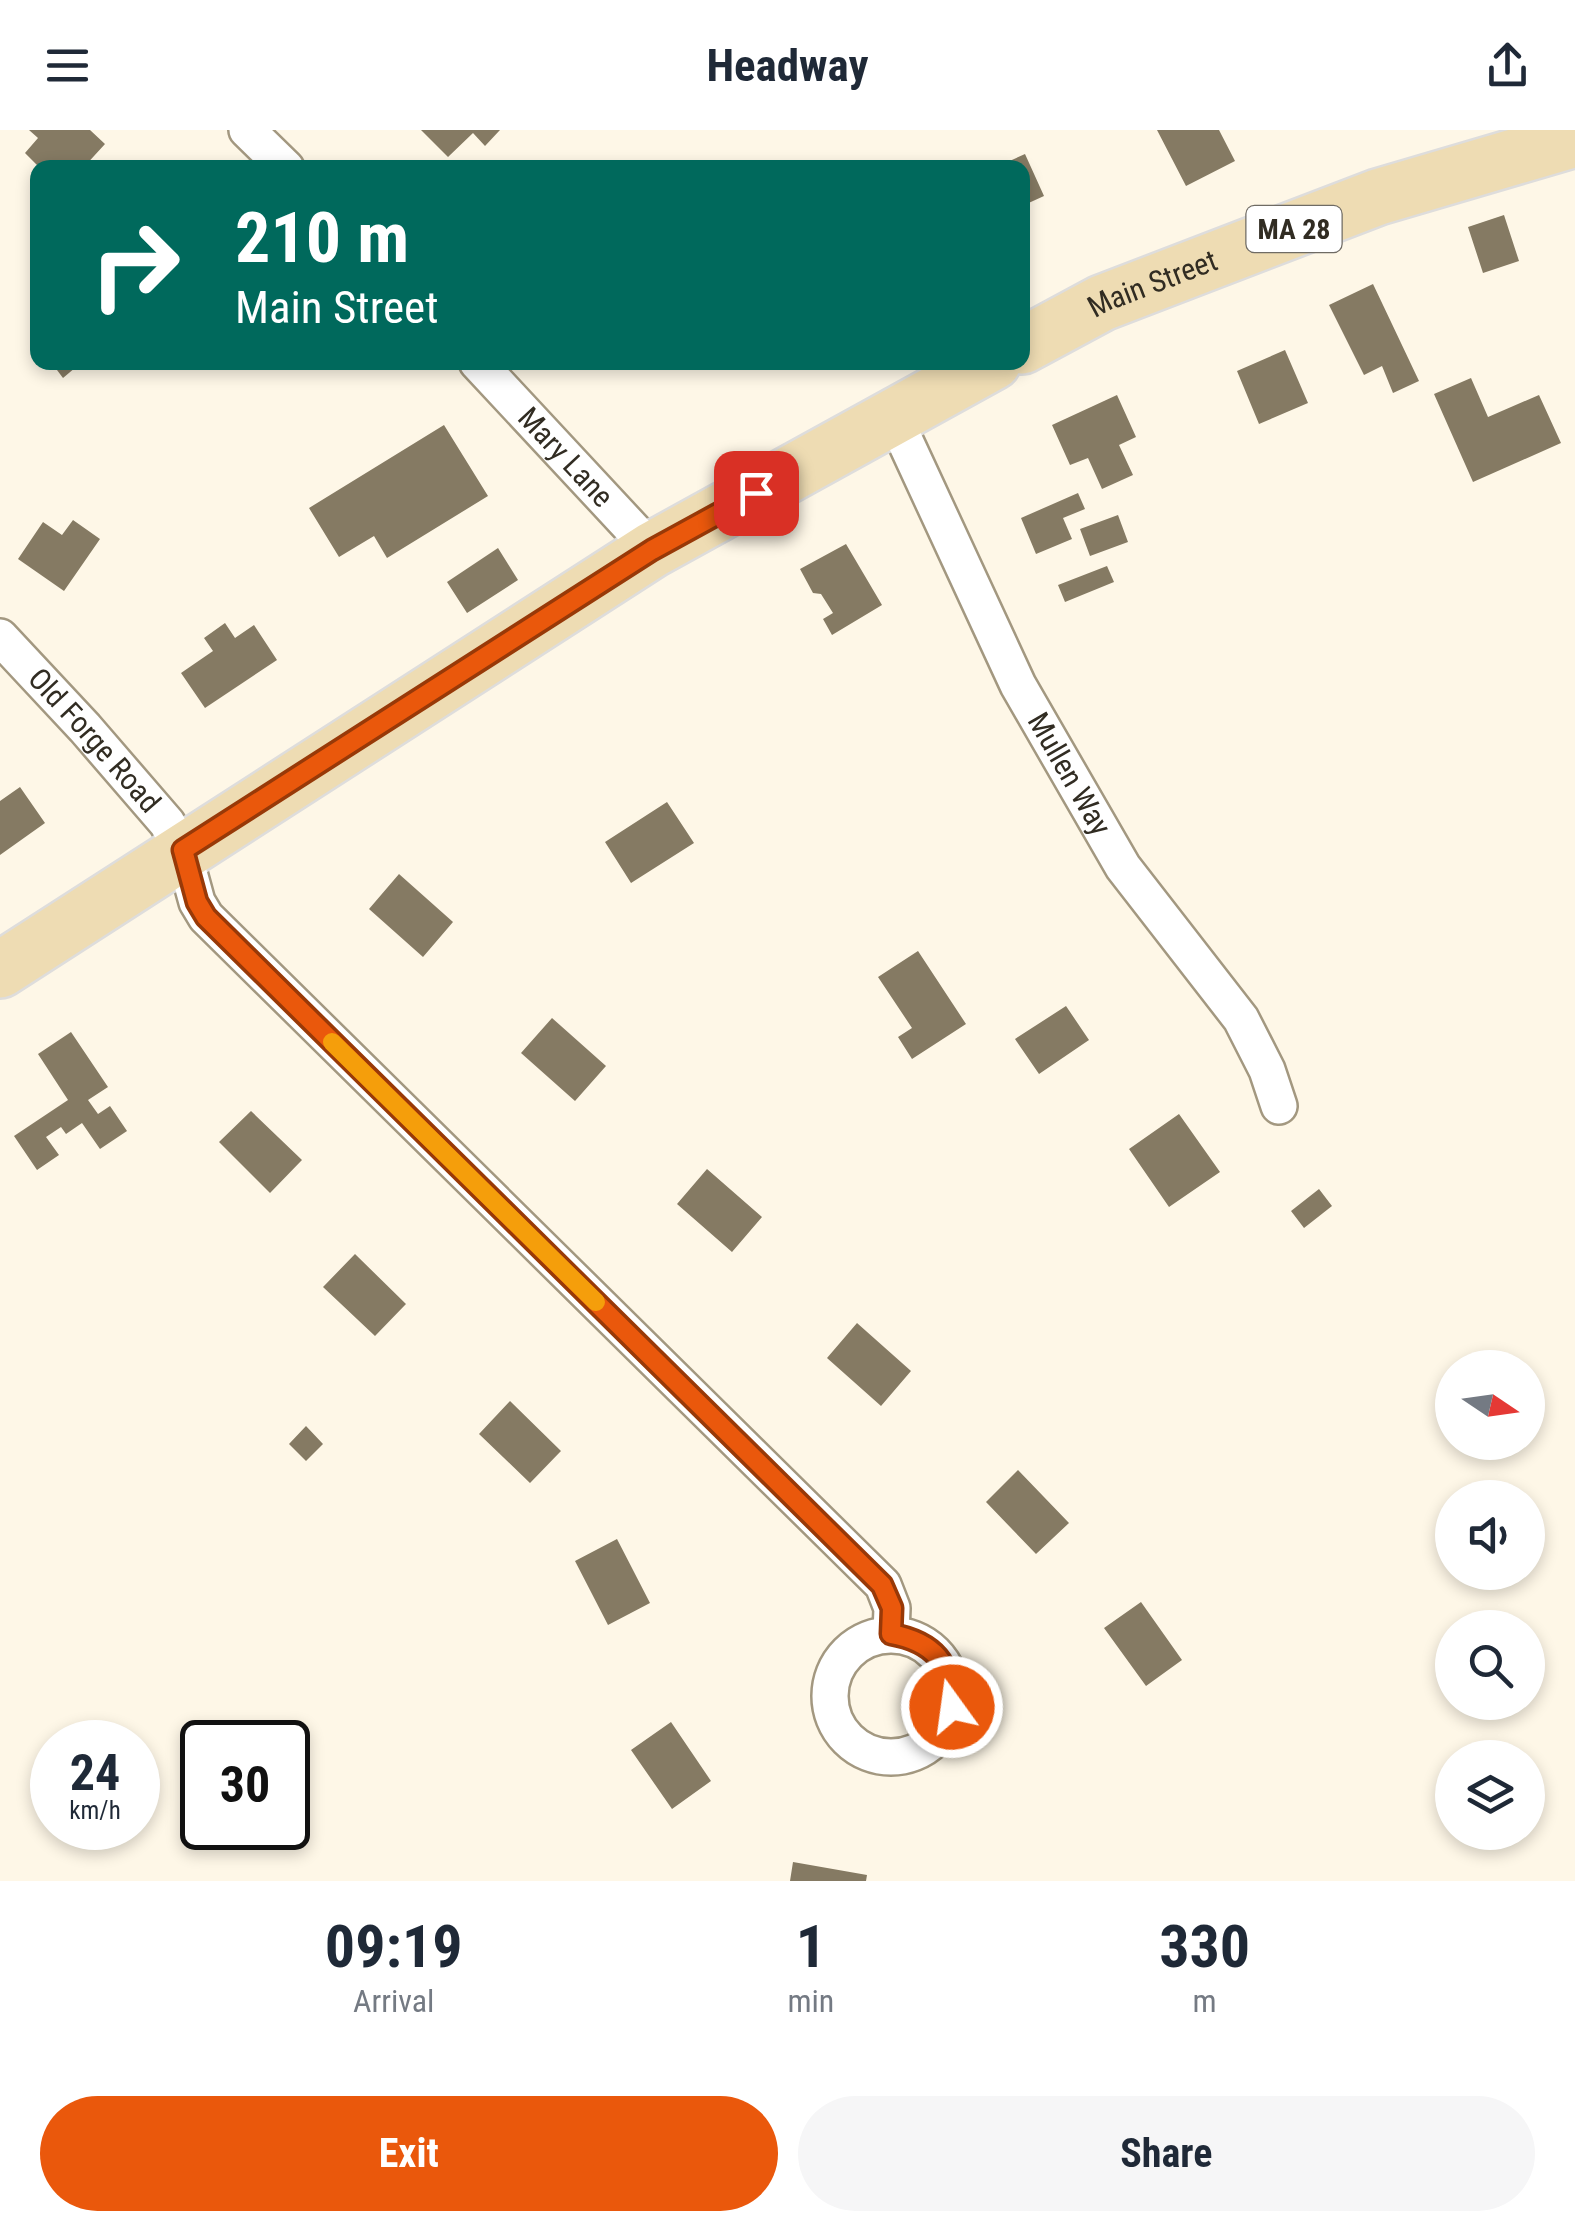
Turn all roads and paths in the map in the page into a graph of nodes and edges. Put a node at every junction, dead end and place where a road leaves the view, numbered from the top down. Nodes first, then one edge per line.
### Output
1 (247, 130) edge
2 (1575, 139) edge
3 (278, 160) edge
4 (1030, 342) edge
5 (485, 370) edge
6 (979, 370) edge
7 (894, 417) junction
8 (652, 550) junction
9 (0, 637) edge
10 (183, 850) junction
11 (0, 970) edge
12 (1279, 1106) dead end
13 (891, 1634) dead end

1 - 3 street
2 - 4 main road, Main Street / MA 28
5 - 8 street, Mary Lane
6 - 7 main road
7 - 8 main road
7 - 12 street, Mullen Way
8 - 10 main road
9 - 10 street, Old Forge Road
10 - 11 main road
10 - 13 street, Old Forge Road

